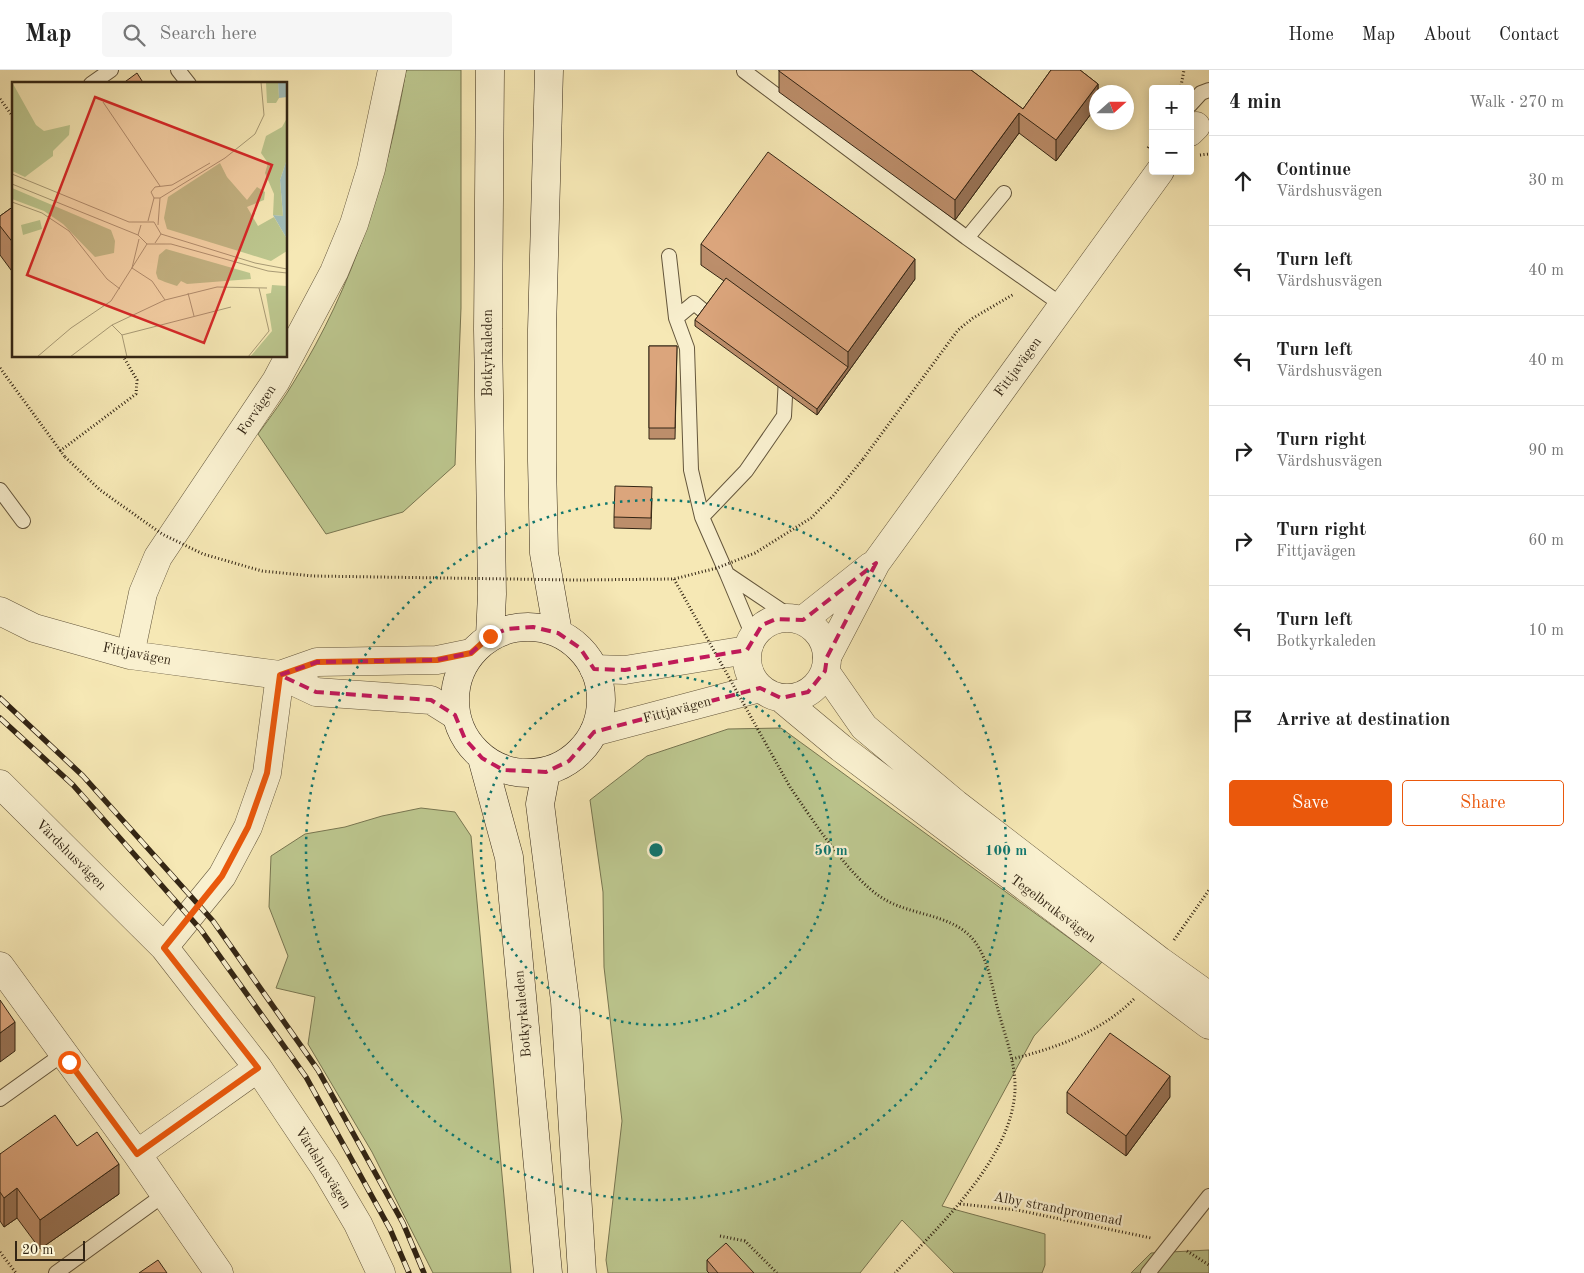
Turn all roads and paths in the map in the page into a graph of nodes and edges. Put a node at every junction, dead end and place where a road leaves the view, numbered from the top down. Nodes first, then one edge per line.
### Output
1 (111, 70) edge
2 (178, 70) edge
3 (392, 70) edge
4 (490, 70) edge
5 (549, 70) edge
6 (1184, 70) edge
7 (744, 71) dead end
8 (94, 82) edge
9 (187, 82) edge
10 (1182, 85) edge
11 (1209, 90) edge
12 (0, 99) edge
13 (12, 115) edge
14 (1195, 123) edge
15 (1149, 169) edge
16 (1004, 193) dead end
17 (967, 238) junction
18 (669, 256) dead end
19 (1032, 284) junction
20 (1062, 305) junction
21 (676, 318) junction
22 (725, 328) edge
23 (124, 358) edge
24 (770, 365) edge
25 (0, 368) edge
26 (60, 450) junction
27 (0, 490) edge
28 (702, 517) junction
29 (23, 521) dead end
30 (876, 563) junction
31 (726, 574) junction
32 (674, 579) junction
33 (0, 611) edge
34 (797, 619) junction
35 (558, 633) junction
36 (750, 643) junction
37 (480, 645) junction
38 (130, 655) junction
39 (826, 664) junction
40 (594, 669) junction
41 (280, 675) junction
42 (771, 693) junction
43 (456, 716) junction
44 (594, 732) junction
45 (482, 758) junction
46 (546, 772) junction
47 (0, 784) edge
48 (164, 948) junction
49 (0, 966) edge
50 (1209, 996) edge
51 (1209, 1025) edge
52 (63, 1054) junction
53 (258, 1068) junction
54 (0, 1099) edge
55 (137, 1154) junction
56 (165, 1194) junction
57 (1209, 1196) edge
58 (960, 1204) junction
59 (720, 1236) dead end
60 (1173, 1243) junction
61 (0, 1252) edge
62 (1209, 1265) edge
63 (16, 1273) edge
64 (56, 1273) edge
65 (219, 1273) edge
66 (381, 1273) edge
67 (548, 1273) edge
68 (582, 1273) edge
69 (777, 1273) edge
70 (895, 1273) edge
71 (1148, 1273) edge

1 - 8 lane
2 - 9 lane
3 - 38 street, Forvägen
4 - 37 street, Botkyrkaleden
5 - 35 street
6 - 10 path
7 - 17 lane
11 - 14 lane
12 - 13 path
15 - 20 street, Fittjavägen
16 - 17 lane
17 - 19 lane
18 - 21 lane
19 - 20 lane
19 - 32 path, bridge
20 - 30 street, Fittjavägen
21 - 22 lane
21 - 28 lane
23 - 26 path
24 - 28 lane
25 - 26 path
26 - 32 path, bridge
27 - 29 lane
28 - 31 lane
30 - 34 street, Fittjavägen
30 - 39 street, Fittjavägen
31 - 34 lane
31 - 36 lane
32 - 58 path, bridge
33 - 38 street, Fittjavägen
34 - 36 street
34 - 39 street
35 - 37 street, Botkyrkaleden
35 - 40 street, Botkyrkaleden
36 - 40 street
36 - 42 street
37 - 41 street, Fittjavägen
37 - 43 street, Botkyrkaleden
38 - 41 street, Fittjavägen
39 - 42 street
39 - 50 street, Tegelbruksvägen
40 - 44 street, Botkyrkaleden
41 - 43 street, Fittjavägen
41 - 48 street
42 - 44 street, Fittjavägen
42 - 51 street, Tegelbruksvägen
43 - 45 street, Botkyrkaleden
44 - 46 street, Botkyrkaleden
45 - 46 street, Botkyrkaleden
45 - 67 street, Botkyrkaleden
46 - 68 street
47 - 48 street, Värdshusvägen
48 - 53 street, Värdshusvägen
49 - 52 street
52 - 54 lane
52 - 55 street
53 - 55 street
53 - 66 street, Värdshusvägen
55 - 56 street
56 - 64 lane
56 - 65 street
57 - 60 lane
58 - 60 path, Alby strandpromenad
58 - 70 path
59 - 69 path
60 - 62 path, Alby strandpromenad
60 - 71 lane
61 - 63 path

